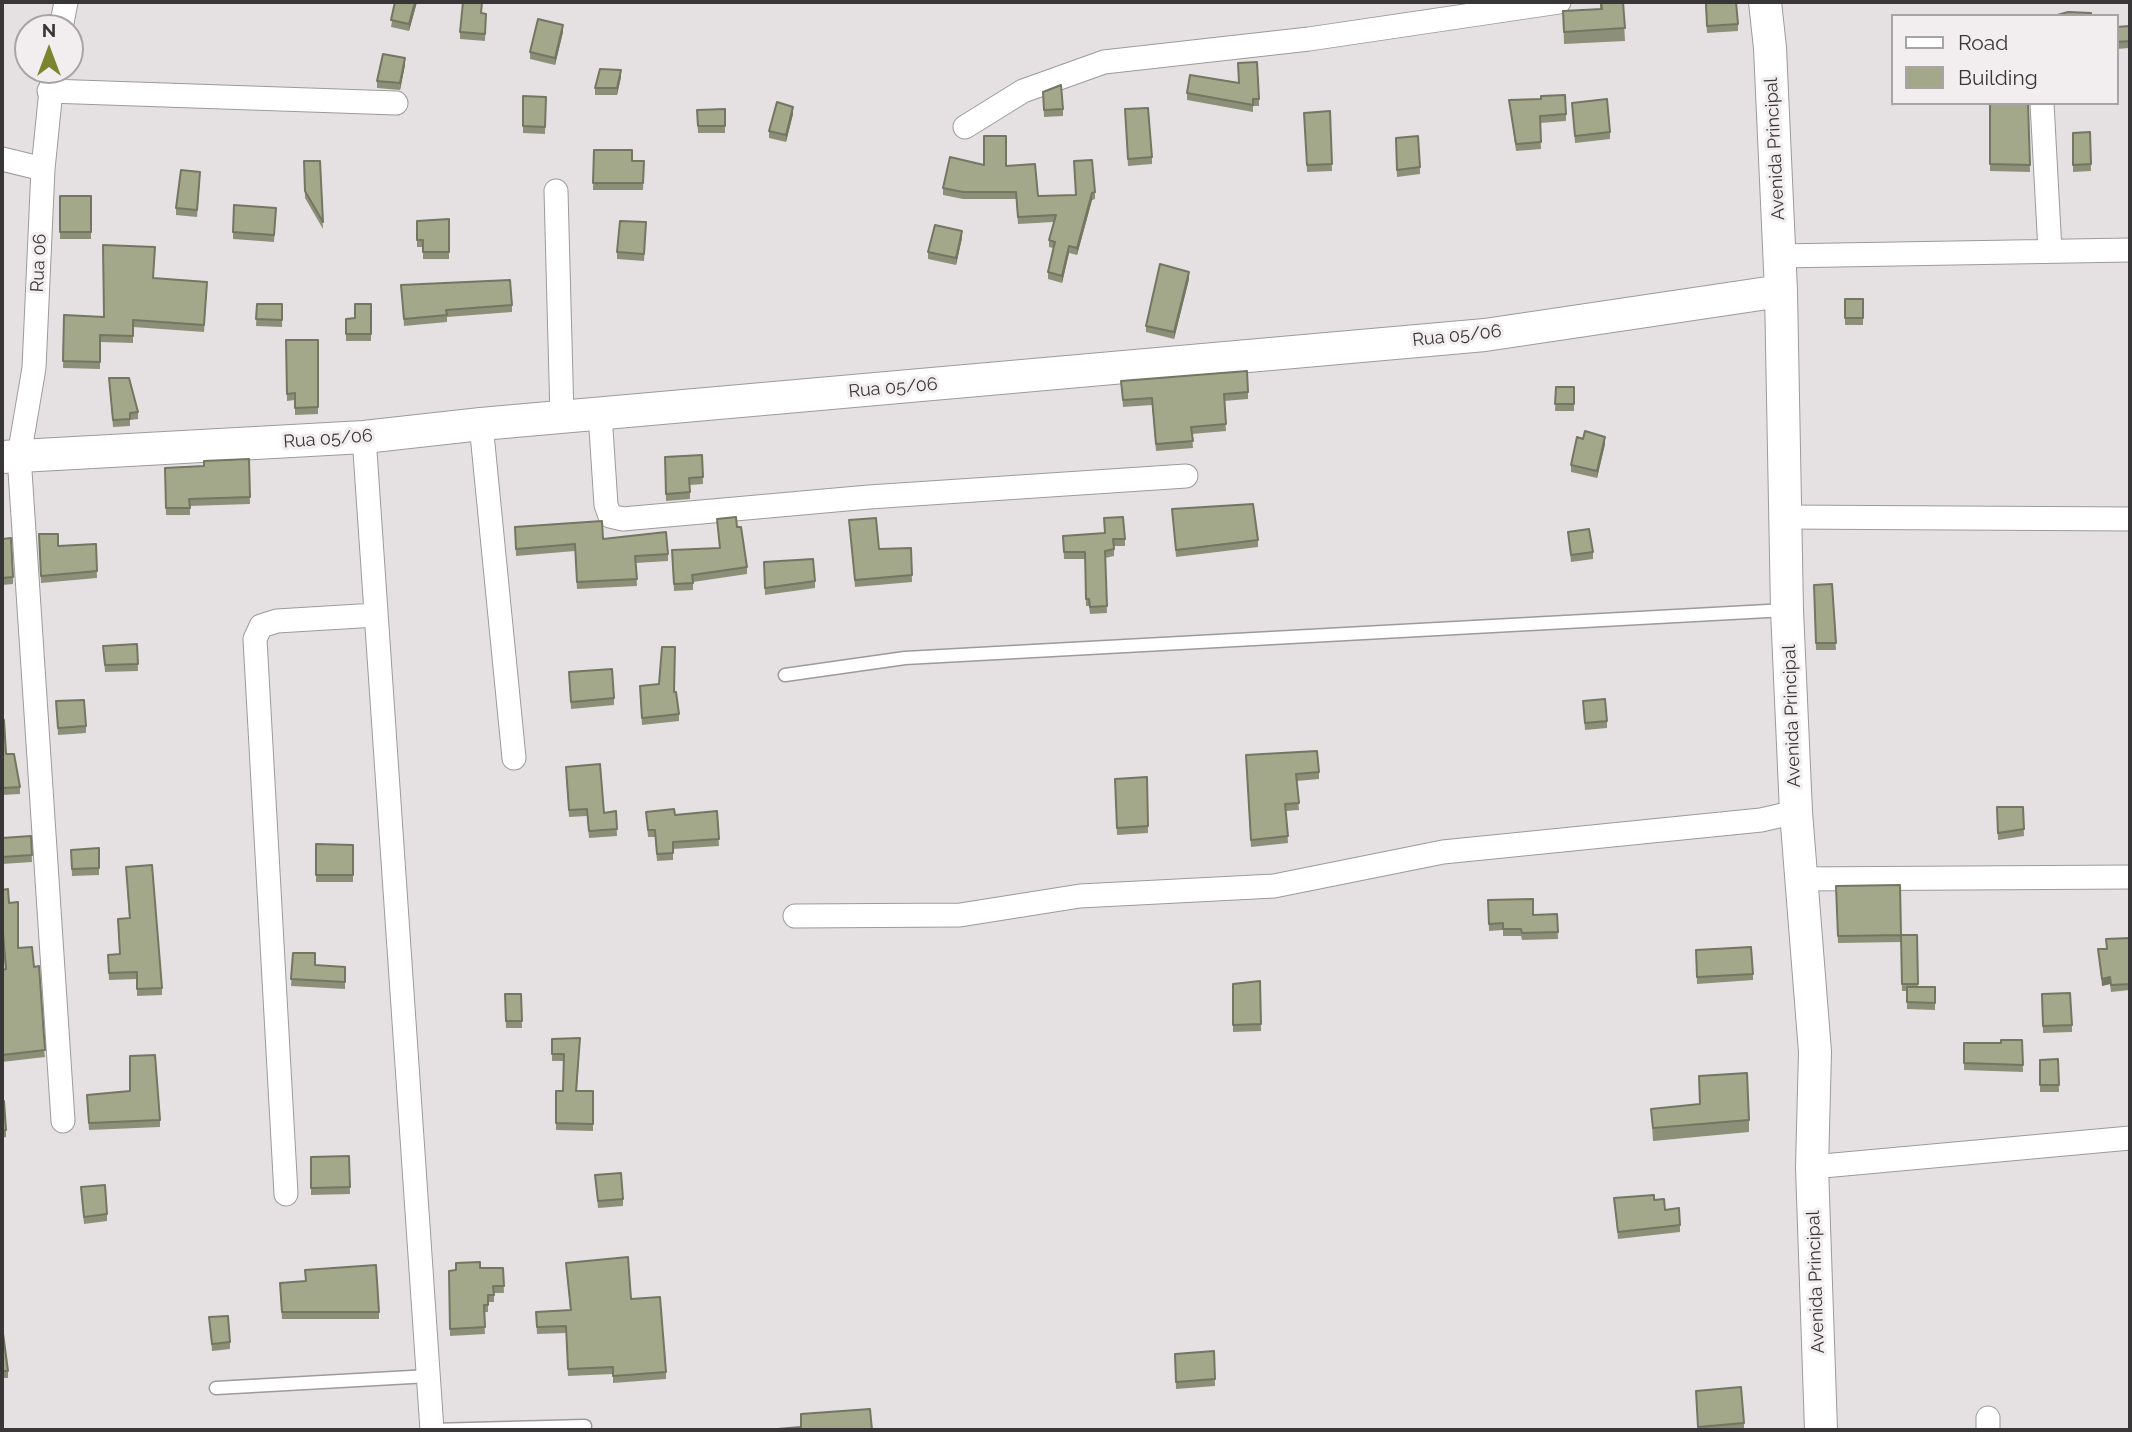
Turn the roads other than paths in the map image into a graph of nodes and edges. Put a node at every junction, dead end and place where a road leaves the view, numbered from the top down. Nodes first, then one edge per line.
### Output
1 (1559, 2) edge
2 (1765, 2) edge
3 (84, 82) edge
4 (51, 84) edge
5 (397, 103) dead end
6 (2042, 105) edge
7 (965, 127) dead end
8 (2, 159) edge
9 (43, 169) junction
10 (556, 191) dead end
11 (2130, 250) edge
12 (2050, 251) junction
13 (1779, 256) junction
14 (1781, 291) junction
15 (600, 414) junction
16 (562, 417) junction
17 (481, 424) junction
18 (364, 437) junction
19 (10, 456) edge
20 (1186, 475) dead end
21 (1785, 517) junction
22 (2130, 519) edge
23 (1787, 610) junction
24 (376, 615) junction
25 (785, 675) dead end
26 (514, 758) dead end
27 (1796, 812) junction
28 (2130, 877) edge
29 (1800, 878) junction
30 (795, 916) dead end
31 (63, 1121) dead end
32 (2130, 1138) edge
33 (1812, 1167) junction
34 (286, 1194) dead end
35 (429, 1376) junction
36 (216, 1388) dead end
37 (585, 1426) dead end
38 (432, 1430) edge
39 (1821, 1430) edge

1 - 7 street
2 - 13 street, Avenida Principal
3 - 5 street
4 - 9 street, Rua 06
6 - 12 street
8 - 9 street
9 - 19 street, Rua 06
10 - 16 street
11 - 12 street
12 - 13 street
13 - 14 street, Avenida Principal
14 - 15 street, Rua 05/06
14 - 21 street, Avenida Principal
15 - 16 street, Rua 05/06
15 - 20 street
16 - 17 street, Rua 05/06
17 - 18 street, Rua 05/06
17 - 26 street
18 - 19 street, Rua 05/06
18 - 24 street
19 - 31 street, Rua 06
21 - 22 street
21 - 23 street, Avenida Principal
23 - 25 lane
23 - 27 street, Avenida Principal
24 - 34 street
24 - 35 street
27 - 29 street, Avenida Principal
27 - 30 street
28 - 29 street
29 - 33 street, Avenida Principal
32 - 33 street
33 - 39 street, Avenida Principal
35 - 36 lane
35 - 38 street
37 - 38 lane

